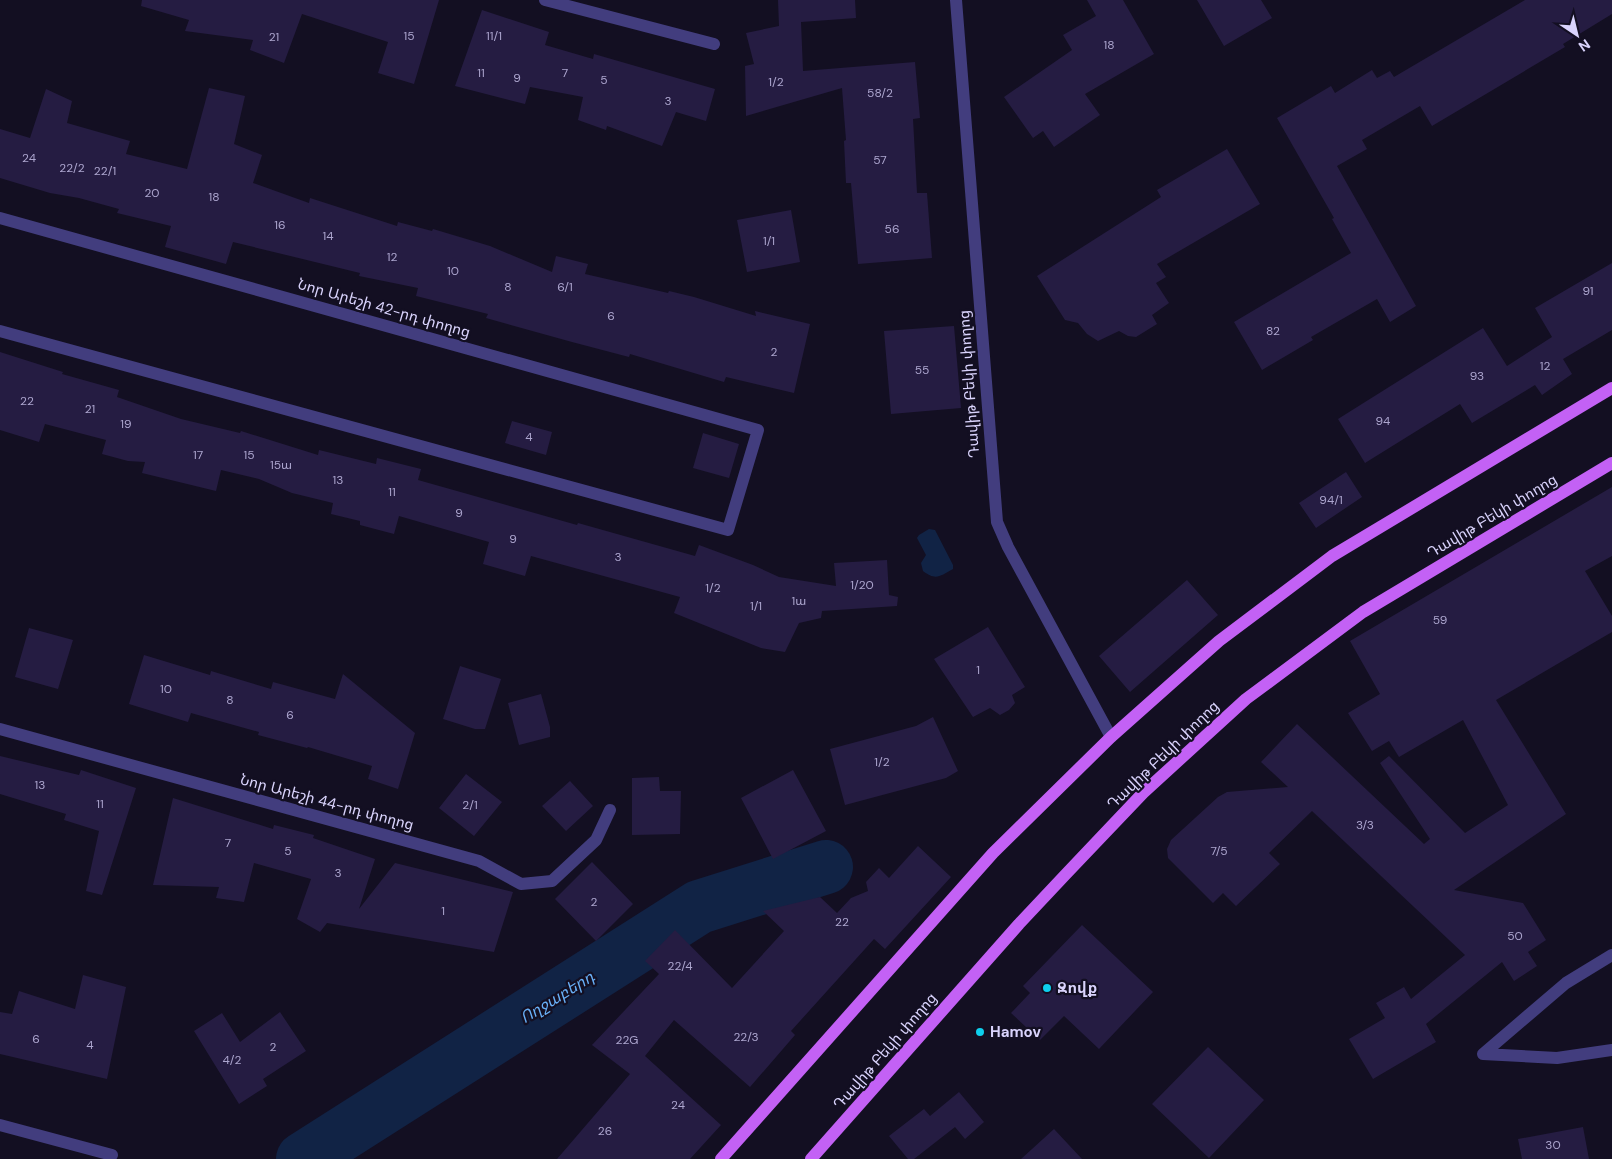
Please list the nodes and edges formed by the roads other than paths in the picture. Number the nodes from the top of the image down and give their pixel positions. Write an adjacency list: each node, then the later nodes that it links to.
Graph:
1 (545, 0): 3 (street)
2 (956, 0): 9 (street, Դավիթ Բեկի փողոց)
3 (714, 44)
4 (0, 218): 5 (street, Նոր Արեշի 42-րդ փողոց)
5 (0, 331)
6 (1612, 388): 9 (main road)
7 (1612, 464): 16 (main road, Դավիթ Բեկի փողոց)
8 (0, 729): 10 (street, Նոր Արեշի 44-րդ փողոց)
9 (1111, 737): 15 (main road)
10 (610, 810)
11 (1612, 955): 12 (street)
12 (1612, 1050)
13 (0, 1125): 14 (street)
14 (112, 1155)
15 (721, 1159)
16 (811, 1159)

